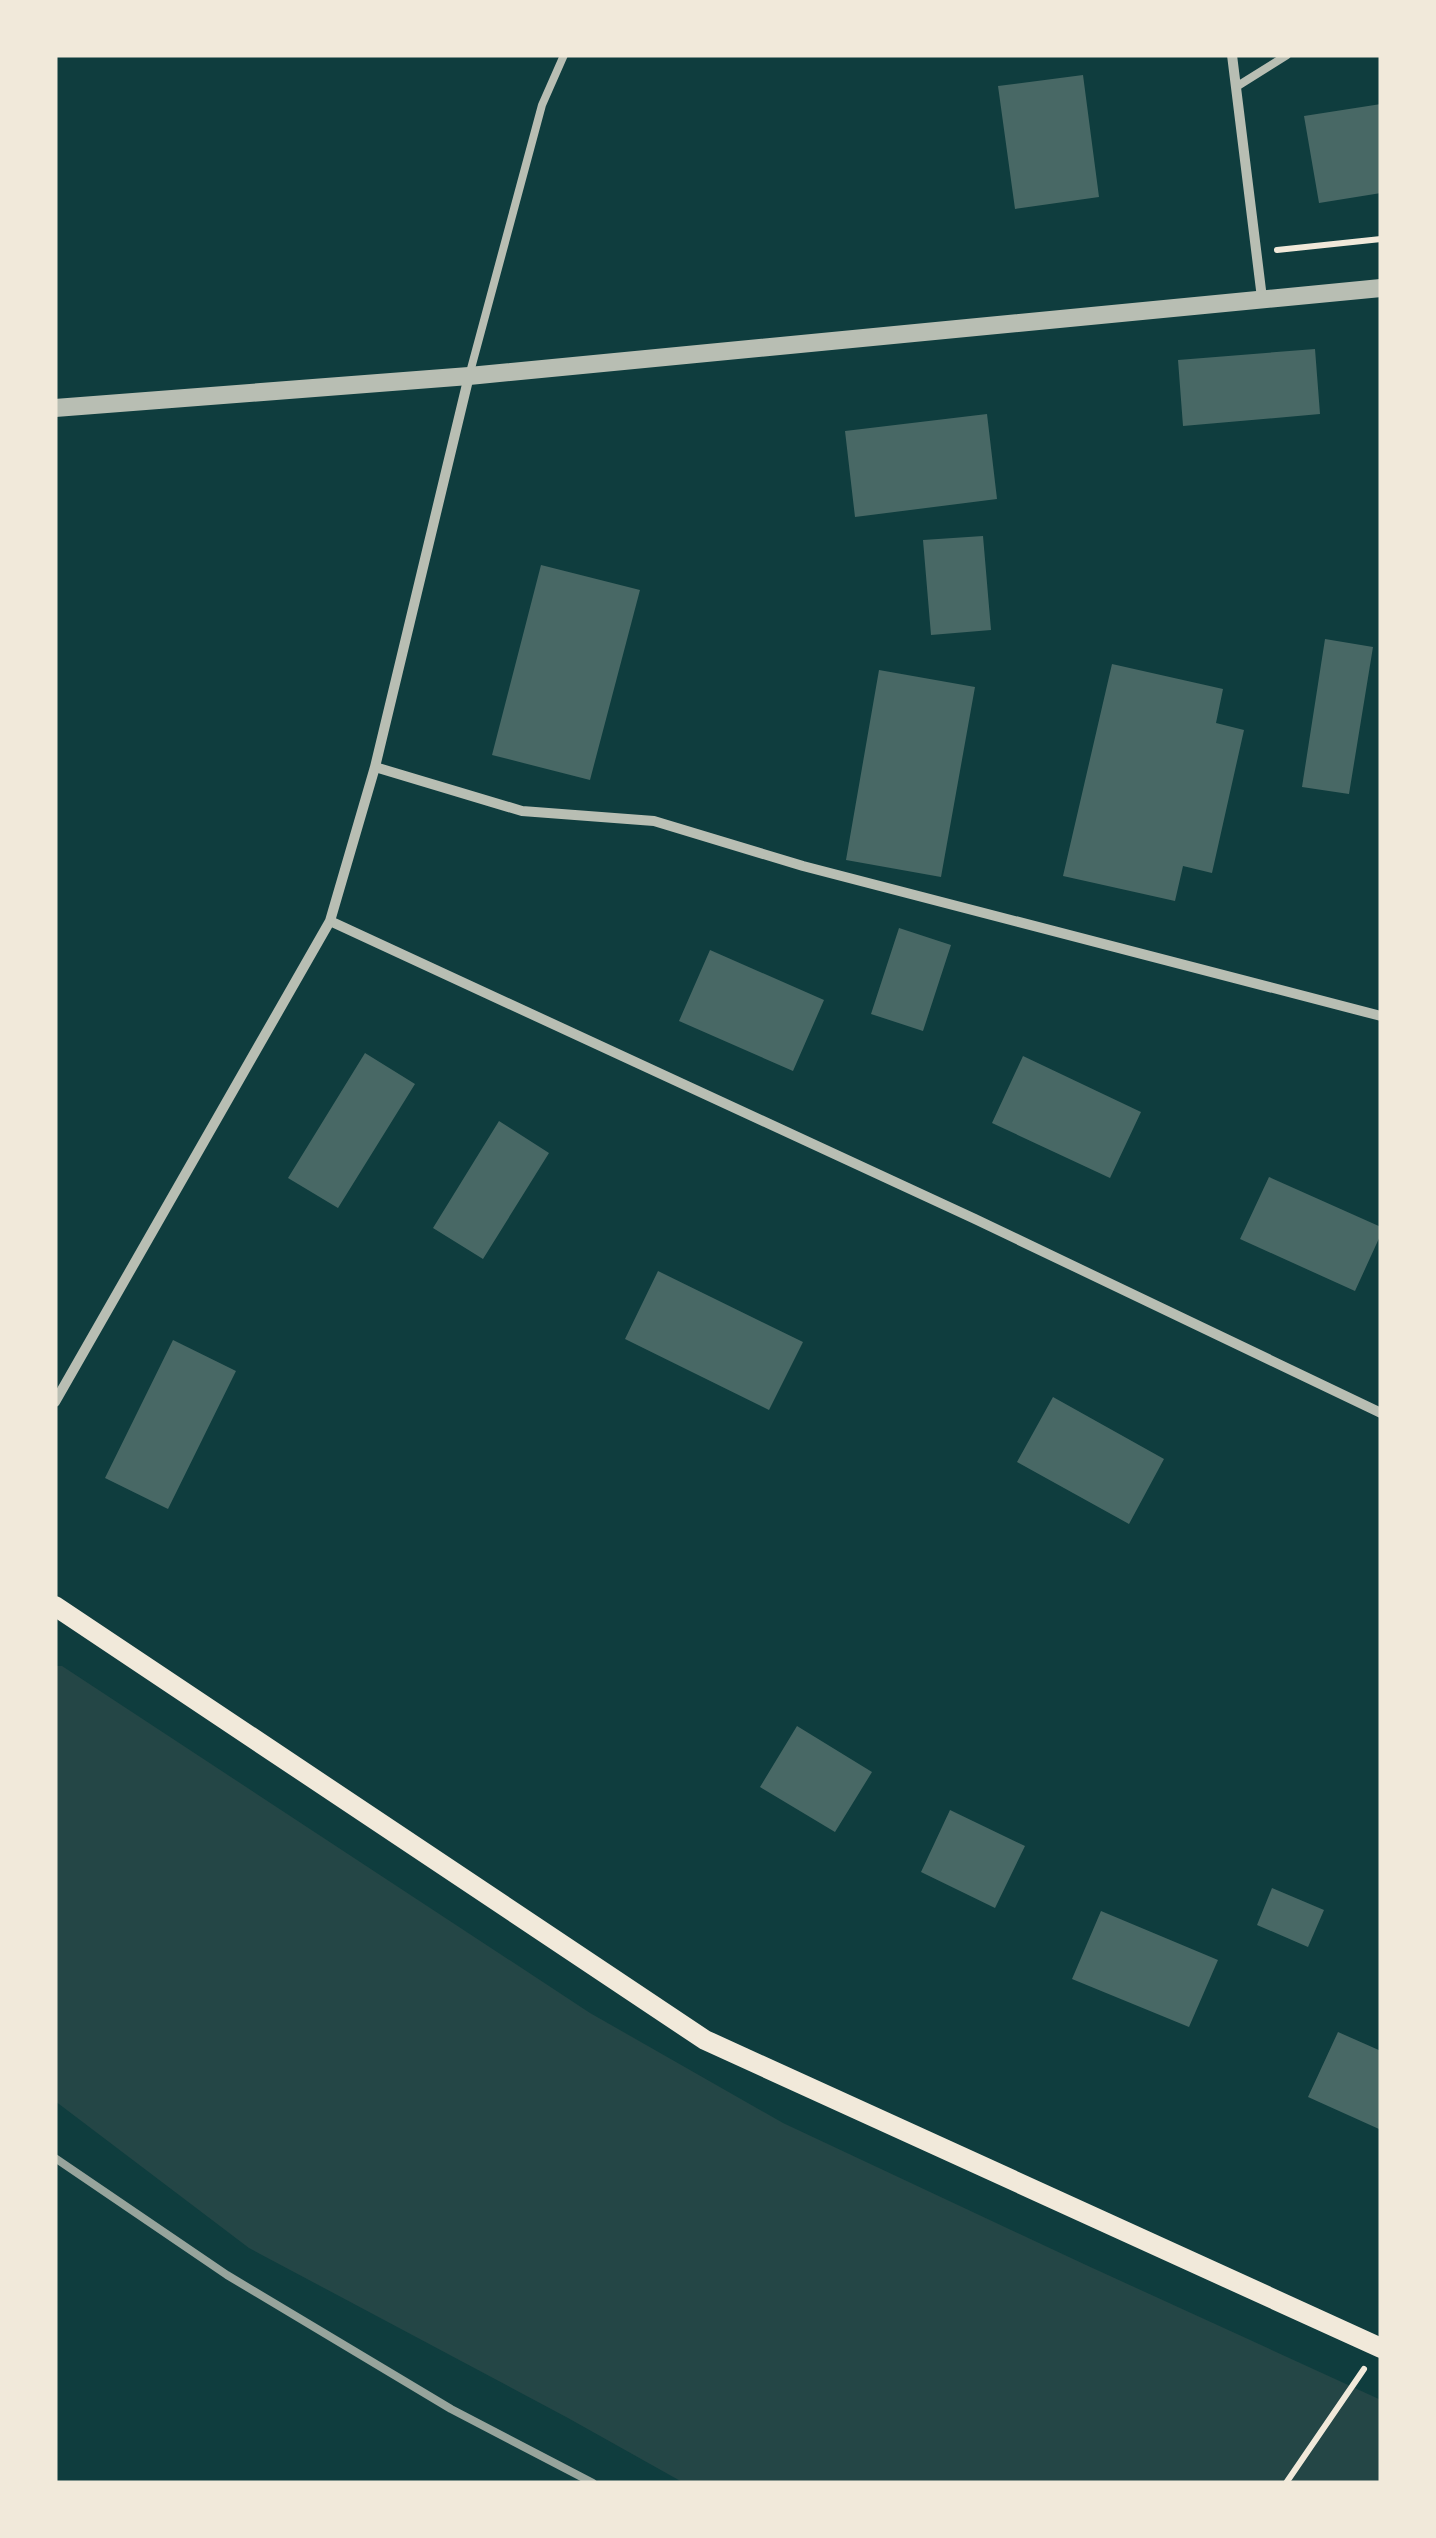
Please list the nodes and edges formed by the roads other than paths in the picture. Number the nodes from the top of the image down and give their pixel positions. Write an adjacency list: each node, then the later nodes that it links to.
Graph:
1 (564, 55): 7 (lane)
2 (1232, 55): 4 (street)
3 (1287, 55): 4 (lane)
4 (1236, 87): 6 (street)
5 (1381, 288): 6 (street)
6 (1262, 298): 7 (street)
7 (469, 376): 8 (street); 9 (street)
8 (55, 408)
9 (375, 767): 10 (street); 11 (street)
10 (330, 921): 12 (street); 13 (street)
11 (1381, 1016)
12 (55, 1402)
13 (1381, 1413)
14 (55, 1606): 15 (main road)
15 (1380, 2346)

